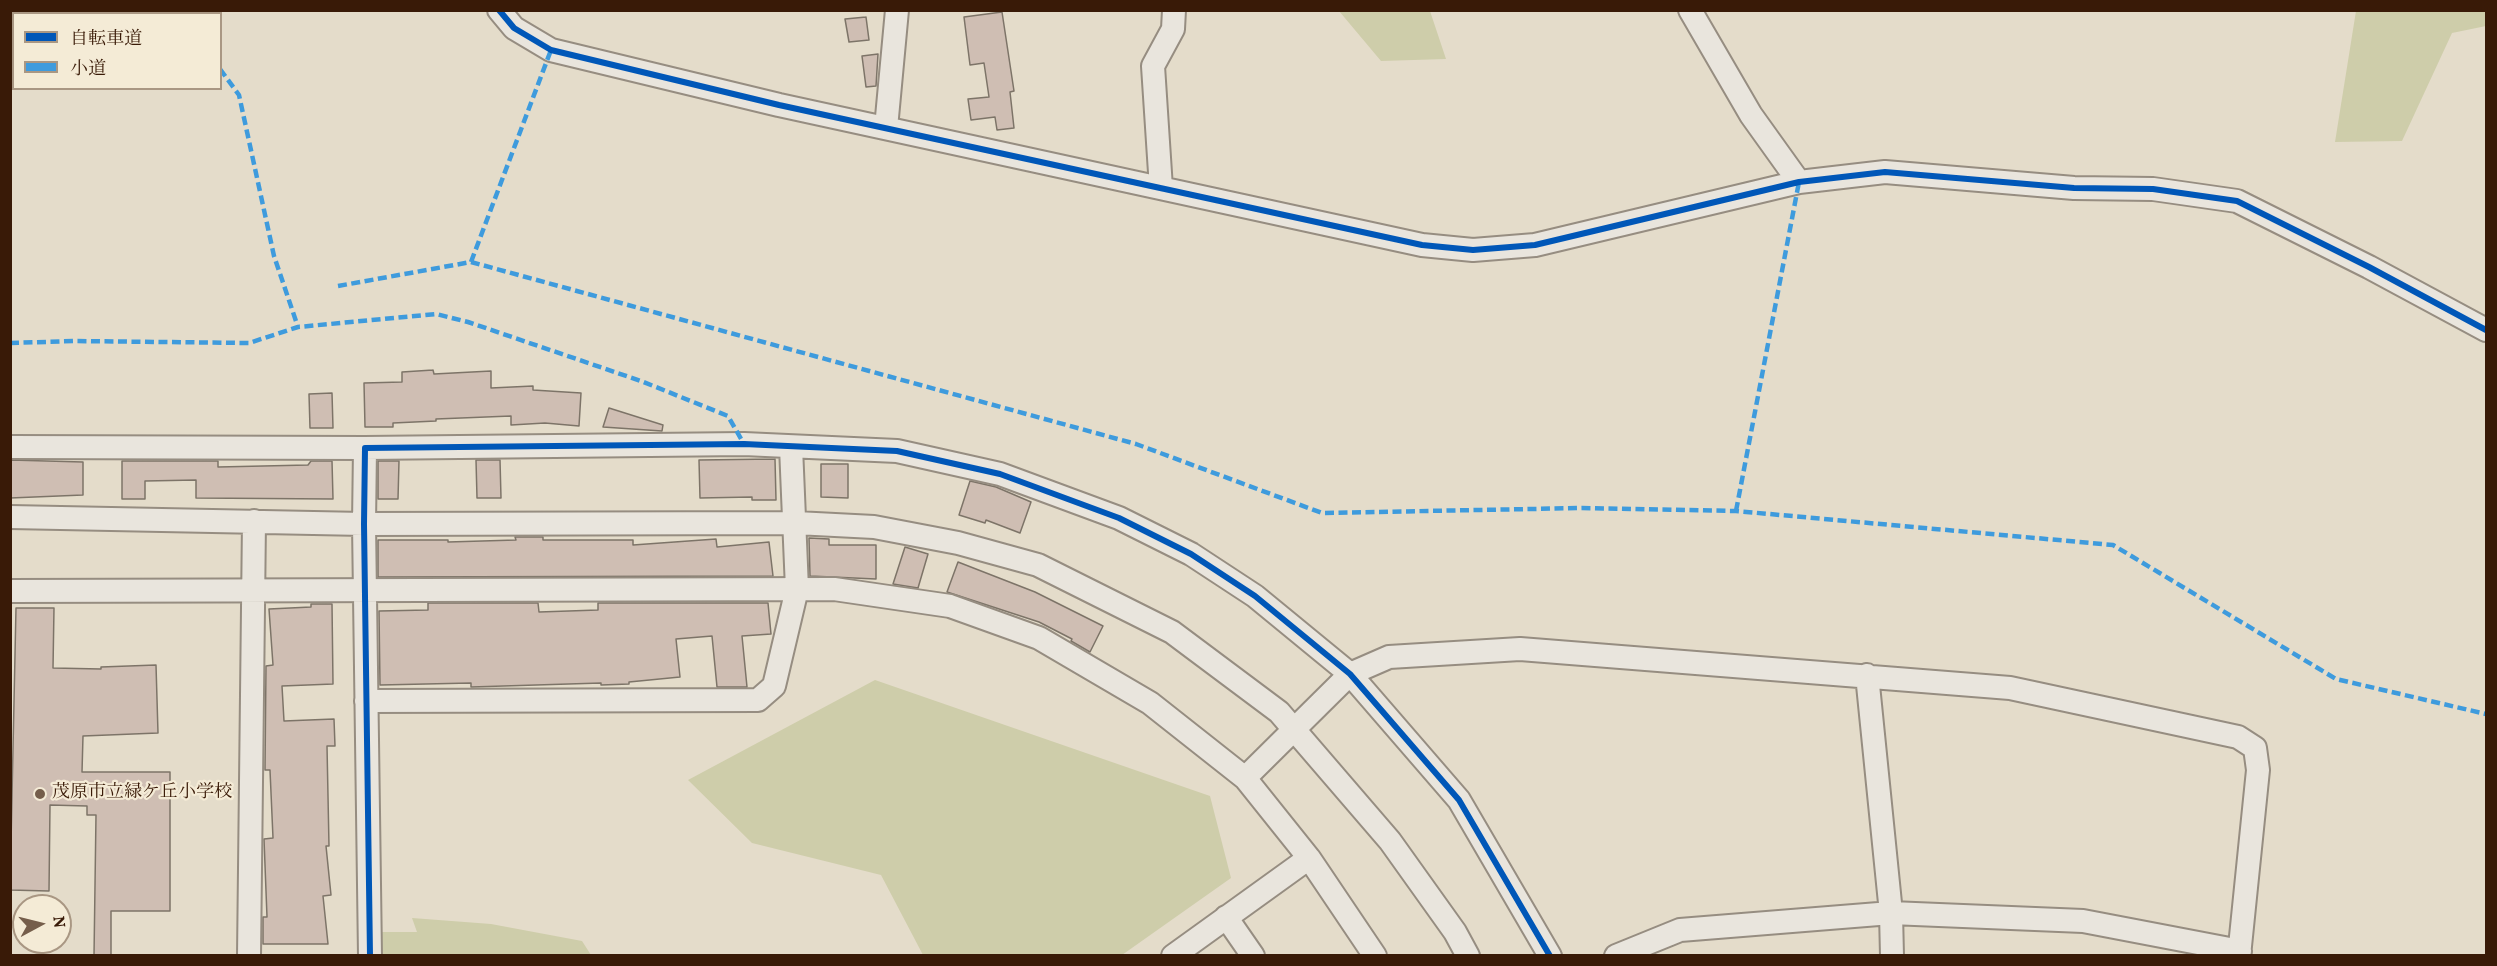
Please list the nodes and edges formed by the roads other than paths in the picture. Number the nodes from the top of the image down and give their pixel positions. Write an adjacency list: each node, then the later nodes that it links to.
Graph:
1 (499, 10): 5 (street)
2 (897, 10): 5 (street)
3 (1174, 10): 7 (street)
4 (1690, 10): 6 (street)
5 (886, 128): 7 (street)
6 (1799, 182): 7 (street); 8 (street)
7 (1161, 188)
8 (2487, 330)
9 (10, 447): 11 (street)
10 (792, 447): 11 (street); 14 (street); 20 (street)
11 (365, 448): 15 (street)
12 (10, 517): 13 (street)
13 (254, 521): 15 (street); 17 (street)
14 (796, 523): 15 (street); 16 (street); 23 (street)
15 (364, 524): 18 (street)
16 (797, 589): 18 (street); 22 (street); 24 (street)
17 (253, 590): 18 (street); 19 (street); 29 (street)
18 (364, 590): 22 (street)
19 (10, 591)
20 (1350, 674): 21 (street); 23 (street); 35 (street)
21 (1867, 675): 26 (street); 28 (street)
22 (366, 701): 30 (street)
23 (1294, 730): 24 (street); 34 (street)
24 (1245, 778): 25 (street)
25 (1309, 858): 27 (street); 33 (street)
26 (1891, 914): 28 (street); 36 (street); 37 (street)
27 (1226, 917): 31 (street); 32 (street)
28 (2239, 953)
29 (249, 956)
30 (370, 956)
31 (1173, 956)
32 (1252, 956)
33 (1375, 956)
34 (1468, 956)
35 (1550, 956)
36 (1616, 956)
37 (1892, 956)

